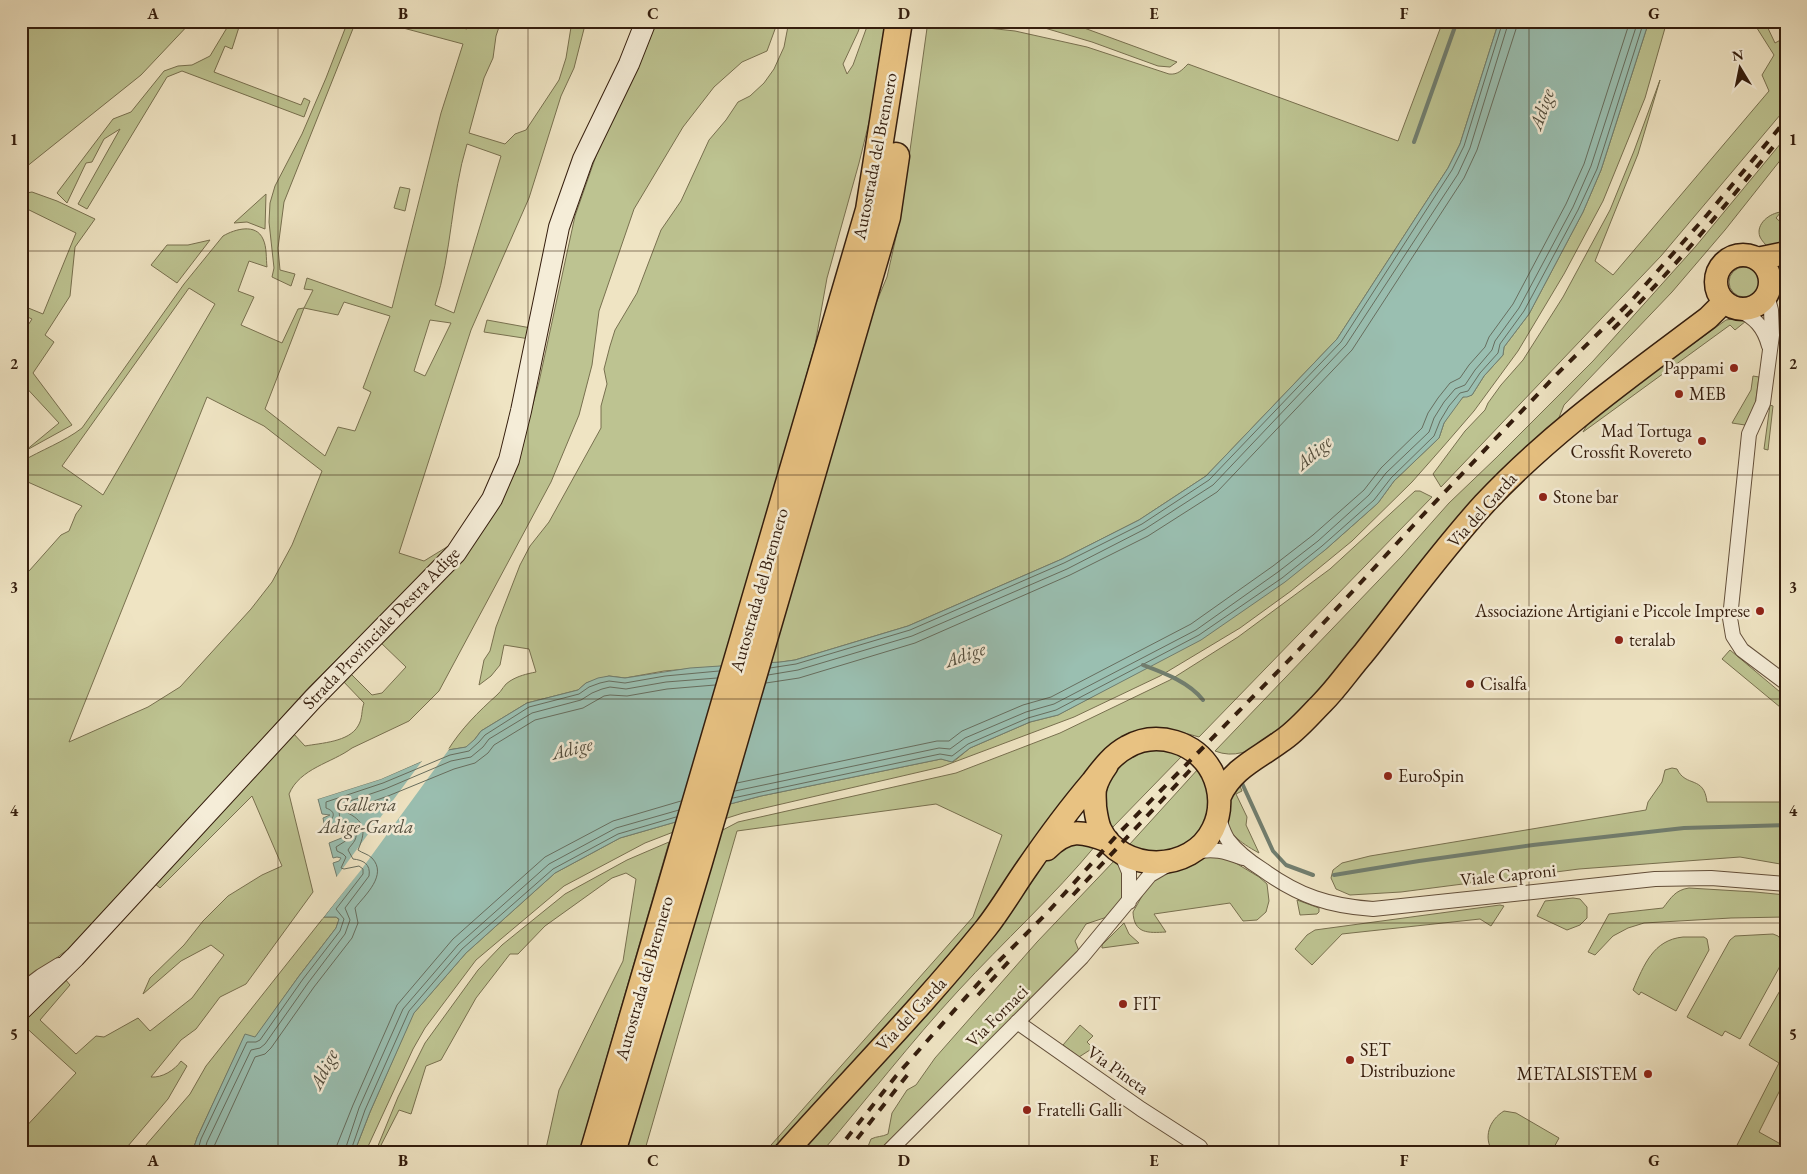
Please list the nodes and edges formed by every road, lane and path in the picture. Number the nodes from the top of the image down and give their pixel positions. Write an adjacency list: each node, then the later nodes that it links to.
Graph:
1 (646, 21): 23 (main road, Strada Provinciale Destra Adige)
2 (899, 21): 10 (highway, Autostrada del Brennero)
3 (915, 21): 10 (highway, Autostrada del Brennero)
4 (1786, 253): 5 (main road)
5 (1757, 259): 7 (main road); 8 (main road)
6 (1786, 270): 7 (main road, Via del Garda)
7 (1768, 291): 8 (main road, Via del Garda); 9 (street)
8 (1731, 306): 9 (street); 12 (main road, Via del Garda)
9 (1770, 349): 11 (street)
10 (760, 621): 19 (highway, Autostrada del Brennero)
11 (1786, 683)
12 (1271, 748): 13 (main road, Via del Garda); 15 (main road, Via del Garda)
13 (1202, 758): 14 (main road, Via del Garda); 15 (main road, Via del Garda)
14 (1106, 764): 16 (main road, Via del Garda); 20 (main road, Via del Garda)
15 (1219, 806): 17 (main road, Via del Garda); 18 (street, Viale Caproni)
16 (1114, 847): 17 (main road, Via del Garda); 20 (main road, Via del Garda); 22 (street)
17 (1186, 856): 18 (street, Viale Caproni); 22 (street, Via Fornaci)
18 (1246, 859): 21 (street, Viale Caproni)
19 (687, 865): 28 (highway, Autostrada del Brennero); 29 (highway, Autostrada del Brennero)
20 (1028, 867): 30 (main road, Via del Garda)
21 (1786, 884)
22 (1129, 902): 26 (street, Via Fornaci)
23 (75, 957): 24 (street); 25 (main road, Strada Provinciale Destra Adige)
24 (21, 991)
25 (21, 1010)
26 (1017, 1022): 27 (street, Via Pineta); 31 (street, Via Fornaci)
27 (1205, 1151)
28 (593, 1153)
29 (612, 1153)
30 (785, 1153)
31 (888, 1153)

